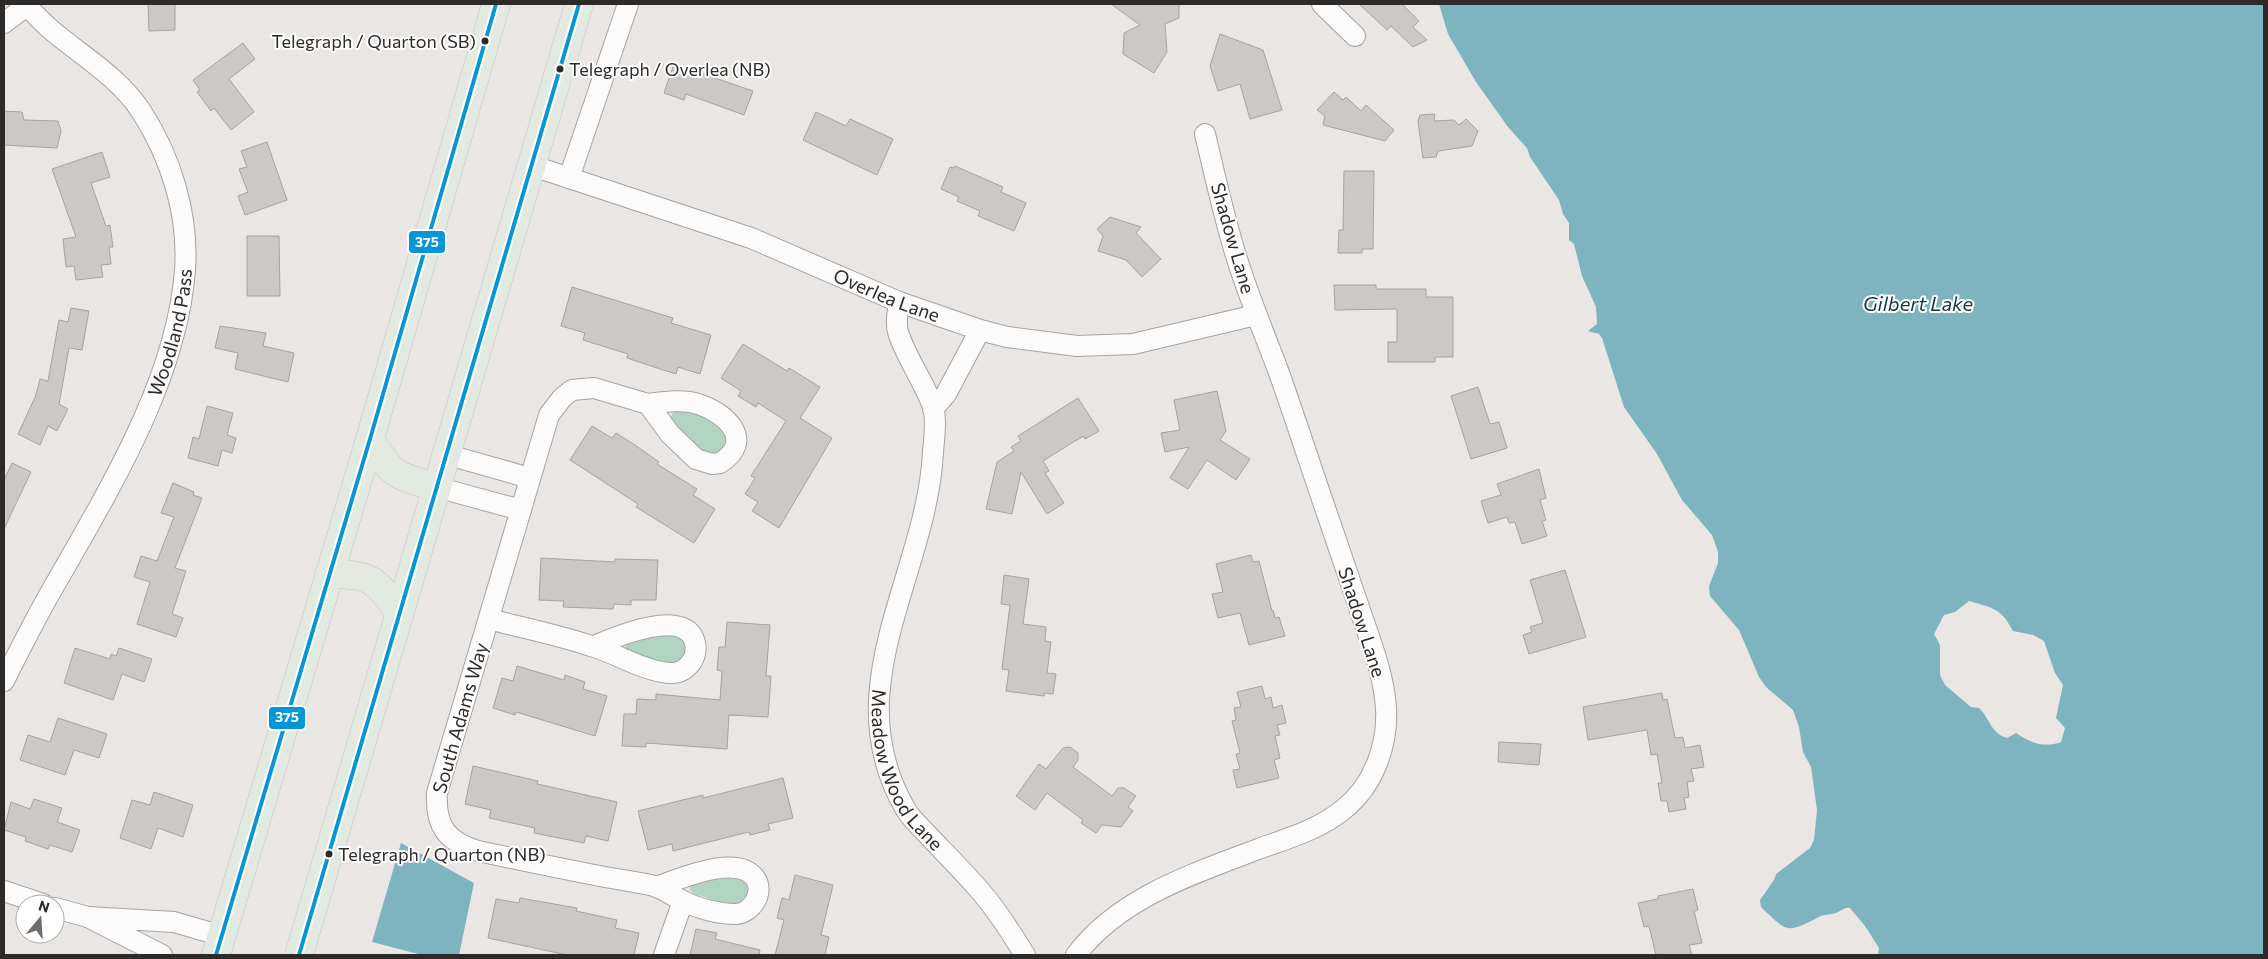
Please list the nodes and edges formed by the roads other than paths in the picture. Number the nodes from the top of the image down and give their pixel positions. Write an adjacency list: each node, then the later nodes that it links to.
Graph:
1 (496, 4): 16 (highway)
2 (579, 4): 9 (highway)
3 (628, 4): 10 (street)
4 (1322, 4): 7 (street)
5 (28, 5): 6 (street); 25 (street, Woodland Pass)
6 (4, 23)
7 (1355, 36)
8 (1205, 134): 12 (street, Shadow Lane)
9 (530, 165): 10 (street, Overlea Lane); 17 (highway)
10 (569, 178): 11 (street, Overlea Lane)
11 (899, 302): 13 (street, Overlea Lane); 15 (street, Meadow Wood Lane)
12 (1256, 315): 13 (street, Overlea Lane); 35 (street, Shadow Lane)
13 (980, 330): 15 (street)
14 (648, 404): 18 (street, South Adams Way)
15 (934, 409): 34 (street, Meadow Wood Lane)
16 (370, 439): 19 (highway); 21 (highway)
17 (446, 454): 18 (street); 19 (highway)
18 (530, 478): 20 (street, South Adams Way)
19 (436, 487): 20 (street); 22 (highway)
20 (521, 510): 23 (street, South Adams Way)
21 (329, 574): 22 (highway); 30 (highway)
22 (399, 612): 32 (highway)
23 (488, 619): 24 (street); 26 (street, South Adams Way)
24 (594, 646)
25 (4, 680)
26 (656, 887): 27 (street, South Adams Way); 27 (street, South Adams Way)
27 (683, 901): 33 (street)
28 (65, 911): 29 (street)
29 (88, 917): 30 (street); 31 (street)
30 (222, 949)
31 (162, 955)
32 (299, 955)
33 (664, 955)
34 (1026, 955)
35 (1076, 955)

